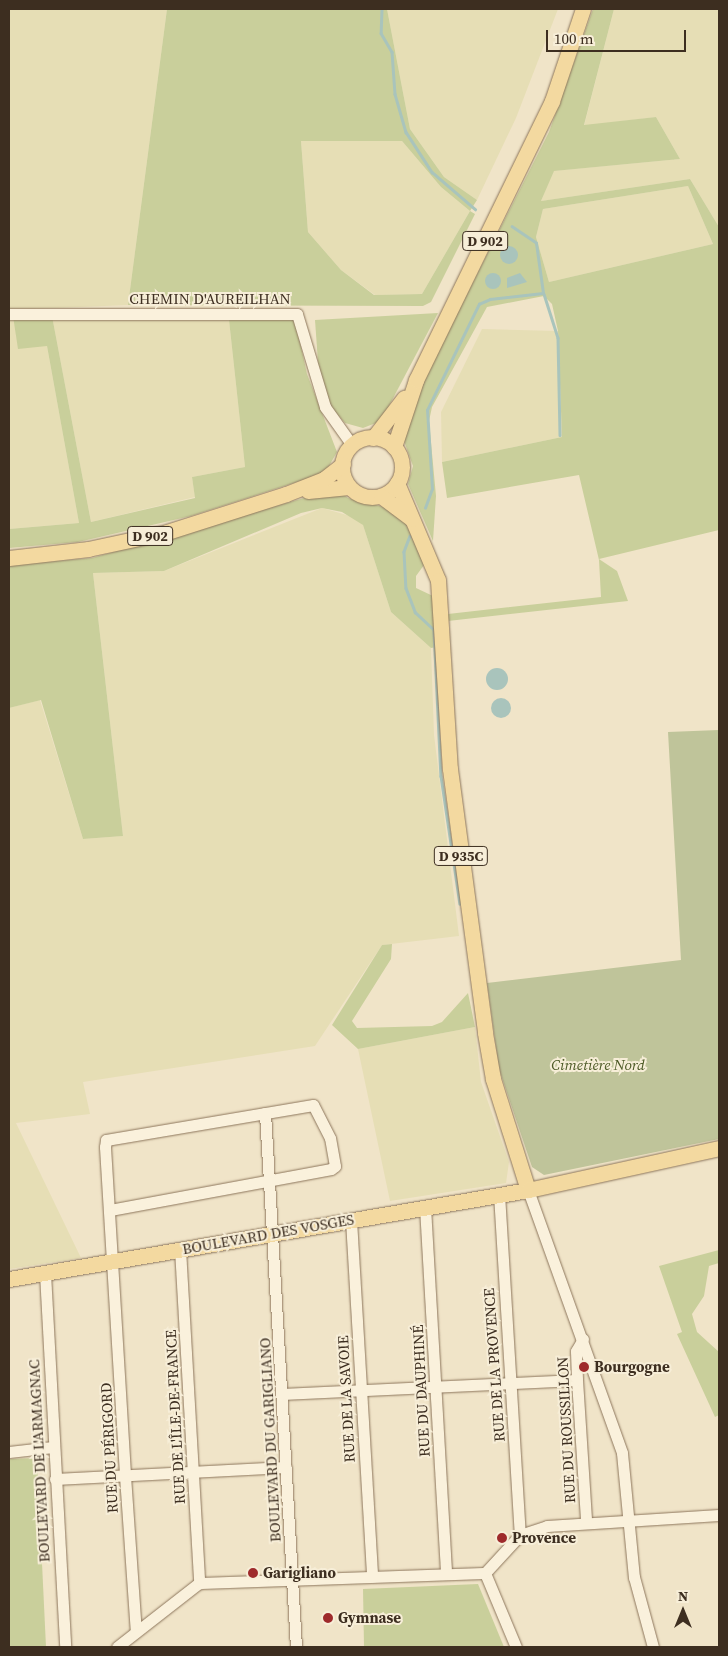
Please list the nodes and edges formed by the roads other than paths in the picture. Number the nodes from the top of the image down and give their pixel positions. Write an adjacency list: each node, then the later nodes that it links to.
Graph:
1 (583, 9): 3 (main road, D 902)
2 (9, 314): 5 (street, CHEMIN D'AUREILHAN)
3 (416, 380): 4 (main road, D 902); 6 (main road, D 902)
4 (373, 438): 5 (main road); 6 (main road)
5 (352, 445): 7 (main road)
6 (394, 447): 8 (main road)
7 (343, 464): 9 (main road); 10 (main road, D 902)
8 (397, 483): 11 (main road); 12 (main road, D 935C)
9 (349, 487): 10 (main road, D 902); 11 (main road)
10 (286, 494): 13 (main road, D 902)
11 (381, 496): 12 (main road)
12 (413, 520): 17 (main road, D 935C)
13 (9, 558)
14 (265, 1113): 16 (street, BOULEVARD DU GARIGLIANO); 16 (street); 20 (street, RUE DU PÉRIGORD)
15 (719, 1148): 17 (main road, BOULEVARD DES VOSGES)
16 (270, 1180): 20 (street); 22 (street, BOULEVARD DU GARIGLIANO)
17 (528, 1190): 18 (main road, BOULEVARD DES VOSGES); 27 (street)
18 (499, 1194): 19 (main road, BOULEVARD DES VOSGES); 29 (street, RUE DE LA PROVENCE)
19 (425, 1208): 21 (main road, BOULEVARD DES VOSGES); 30 (street, RUE DU DAUPHINÉ)
20 (110, 1210): 24 (street, RUE DU PÉRIGORD)
21 (351, 1220): 22 (main road, BOULEVARD DES VOSGES); 31 (street, RUE DE LA SAVOIE)
22 (273, 1232): 23 (main road, BOULEVARD DES VOSGES); 32 (street, BOULEVARD DU GARIGLIANO)
23 (180, 1249): 24 (main road, BOULEVARD DES VOSGES); 36 (street, RUE DE L'ÎLE-DE-FRANCE)
24 (114, 1262): 25 (main road, BOULEVARD DES VOSGES); 37 (street, RUE DU PÉRIGORD)
25 (45, 1273): 26 (main road, BOULEVARD DES VOSGES); 33 (street, BOULEVARD DE L'ARMAGNAC)
26 (9, 1279)
27 (583, 1339): 28 (street, RUE DU ROUSSILLON); 40 (street)
28 (577, 1380): 29 (street); 41 (street, RUE DU ROUSSILLON)
29 (510, 1383): 30 (street); 42 (street, RUE DE LA PROVENCE)
30 (437, 1387): 31 (street); 44 (street, RUE DU DAUPHINÉ)
31 (361, 1391): 32 (street); 45 (street, RUE DE LA SAVOIE)
32 (282, 1394): 35 (street, BOULEVARD DU GARIGLIANO)
33 (53, 1447): 34 (street); 38 (street, BOULEVARD DE L'ARMAGNAC)
34 (9, 1452)
35 (286, 1467): 36 (street); 46 (street, BOULEVARD DU GARIGLIANO)
36 (193, 1472): 37 (street); 47 (street, RUE DE L'ÎLE-DE-FRANCE)
37 (125, 1476): 38 (street); 48 (street, RUE DU PÉRIGORD)
38 (55, 1478): 49 (street, BOULEVARD DE L'ARMAGNAC)
39 (719, 1515): 40 (street)
40 (629, 1520): 41 (street); 53 (street)
41 (586, 1521): 42 (street)
42 (520, 1535): 43 (street)
43 (485, 1572): 44 (street); 52 (street)
44 (446, 1573): 45 (street)
45 (372, 1576): 46 (street)
46 (292, 1578): 47 (street); 51 (street, BOULEVARD DU GARIGLIANO)
47 (199, 1583): 48 (street)
48 (136, 1632): 50 (street)
49 (64, 1647)
50 (117, 1647)
51 (296, 1647)
52 (516, 1647)
53 (653, 1647)

